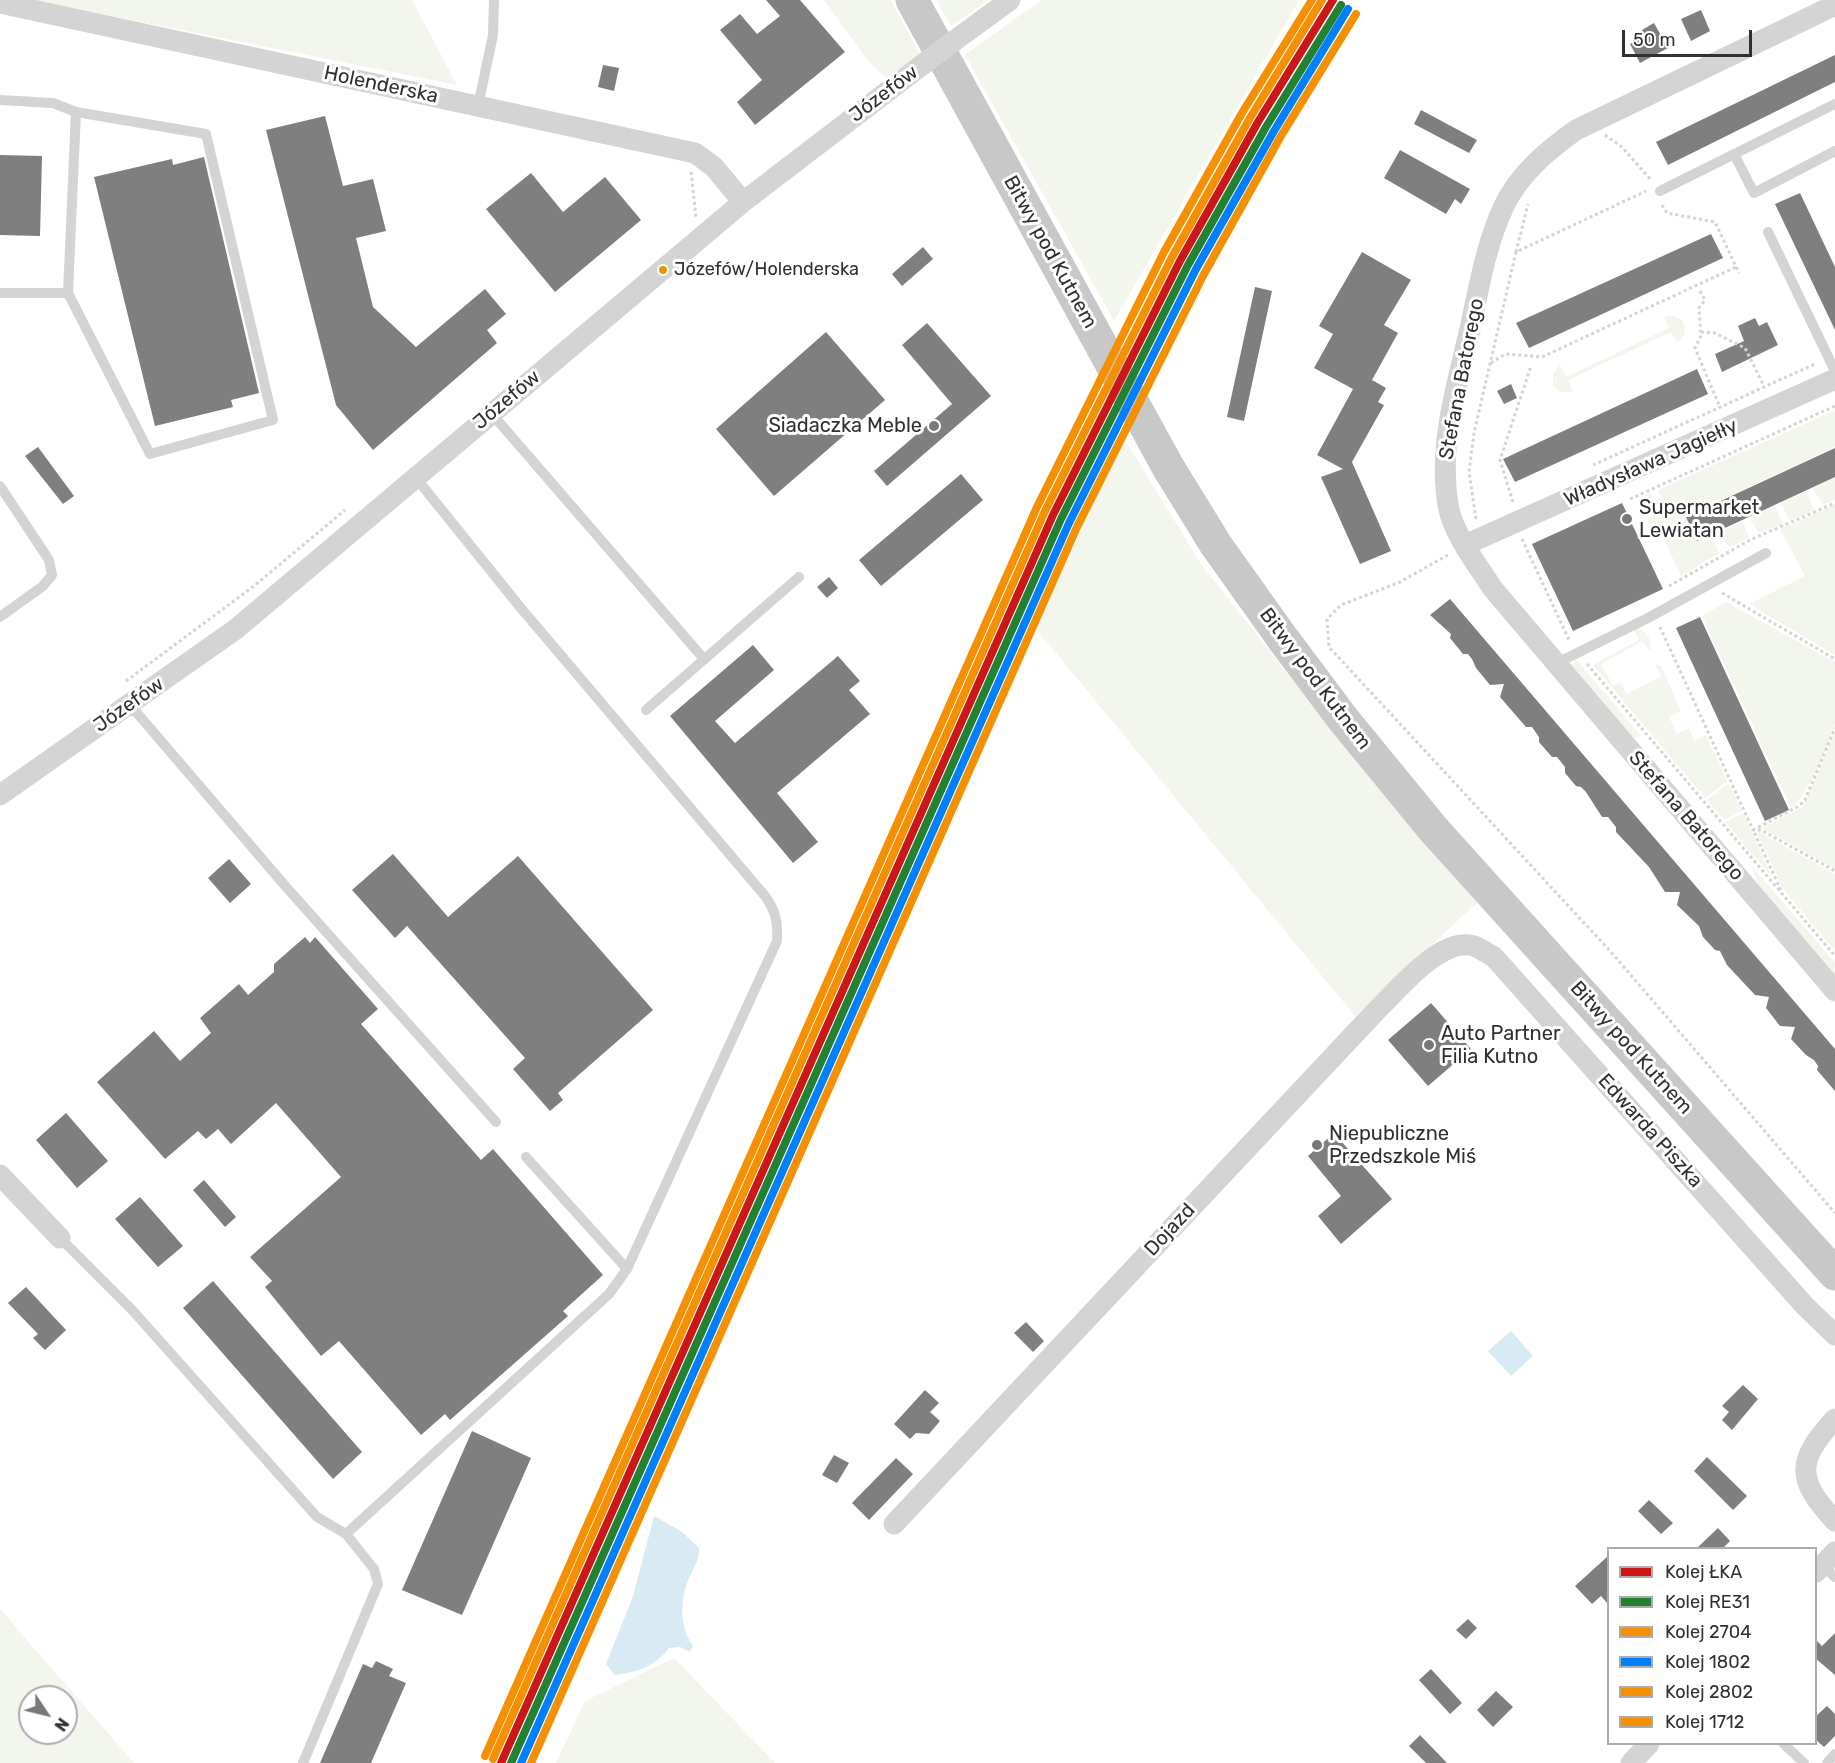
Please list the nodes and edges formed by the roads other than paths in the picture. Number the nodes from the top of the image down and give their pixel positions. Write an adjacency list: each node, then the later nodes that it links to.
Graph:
1 (494, 0): 8 (lane)
2 (912, 0): 38 (main road, Bitwy pod Kutnem)
3 (1010, 0): 13 (street, Józefów, bridge)
4 (0, 3): 8 (street, Holenderska)
5 (1835, 5): 22 (street, Stefana Batorego)
6 (0, 100): 9 (lane)
7 (1835, 104): 11 (lane)
8 (478, 106): 13 (street, Holenderska)
9 (76, 112): 16 (lane); 16 (lane)
10 (1835, 151): 11 (lane)
11 (1734, 154): 12 (lane)
12 (1656, 189)
13 (743, 202): 19 (street, Józefów)
14 (1768, 232): 17 (lane)
15 (0, 293): 16 (lane)
16 (68, 293)
17 (1835, 371)
18 (1835, 379): 22 (street, Władysława Jagiełły)
19 (492, 414): 20 (street, Józefów); 26 (lane)
20 (416, 478): 28 (street, Józefów); 37 (lane)
21 (0, 486): 25 (lane)
22 (1466, 545): 27 (street, Stefana Batorego)
23 (1766, 553): 27 (lane)
24 (799, 577): 26 (lane)
25 (0, 617)
26 (704, 659): 29 (lane)
27 (1555, 664): 32 (street, Stefana Batorego)
28 (128, 707): 30 (street, Józefów); 33 (lane)
29 (646, 710)
30 (0, 795)
31 (1454, 946): 39 (street, Edwarda Piszka); 42 (street, Dojazd)
32 (1835, 991)
33 (496, 1122)
34 (526, 1157): 37 (lane)
35 (0, 1175): 36 (street)
36 (60, 1238): 43 (lane)
37 (627, 1269): 43 (lane)
38 (1835, 1274)
39 (1835, 1335)
40 (1835, 1419): 41 (street)
41 (1835, 1521)
42 (894, 1524)
43 (346, 1534): 47 (lane)
44 (1647, 1745): 48 (street)
45 (1786, 1745): 49 (lane)
46 (1835, 1754): 50 (lane)
47 (303, 1763)
48 (1631, 1763)
49 (1804, 1763)
50 (1827, 1763)

